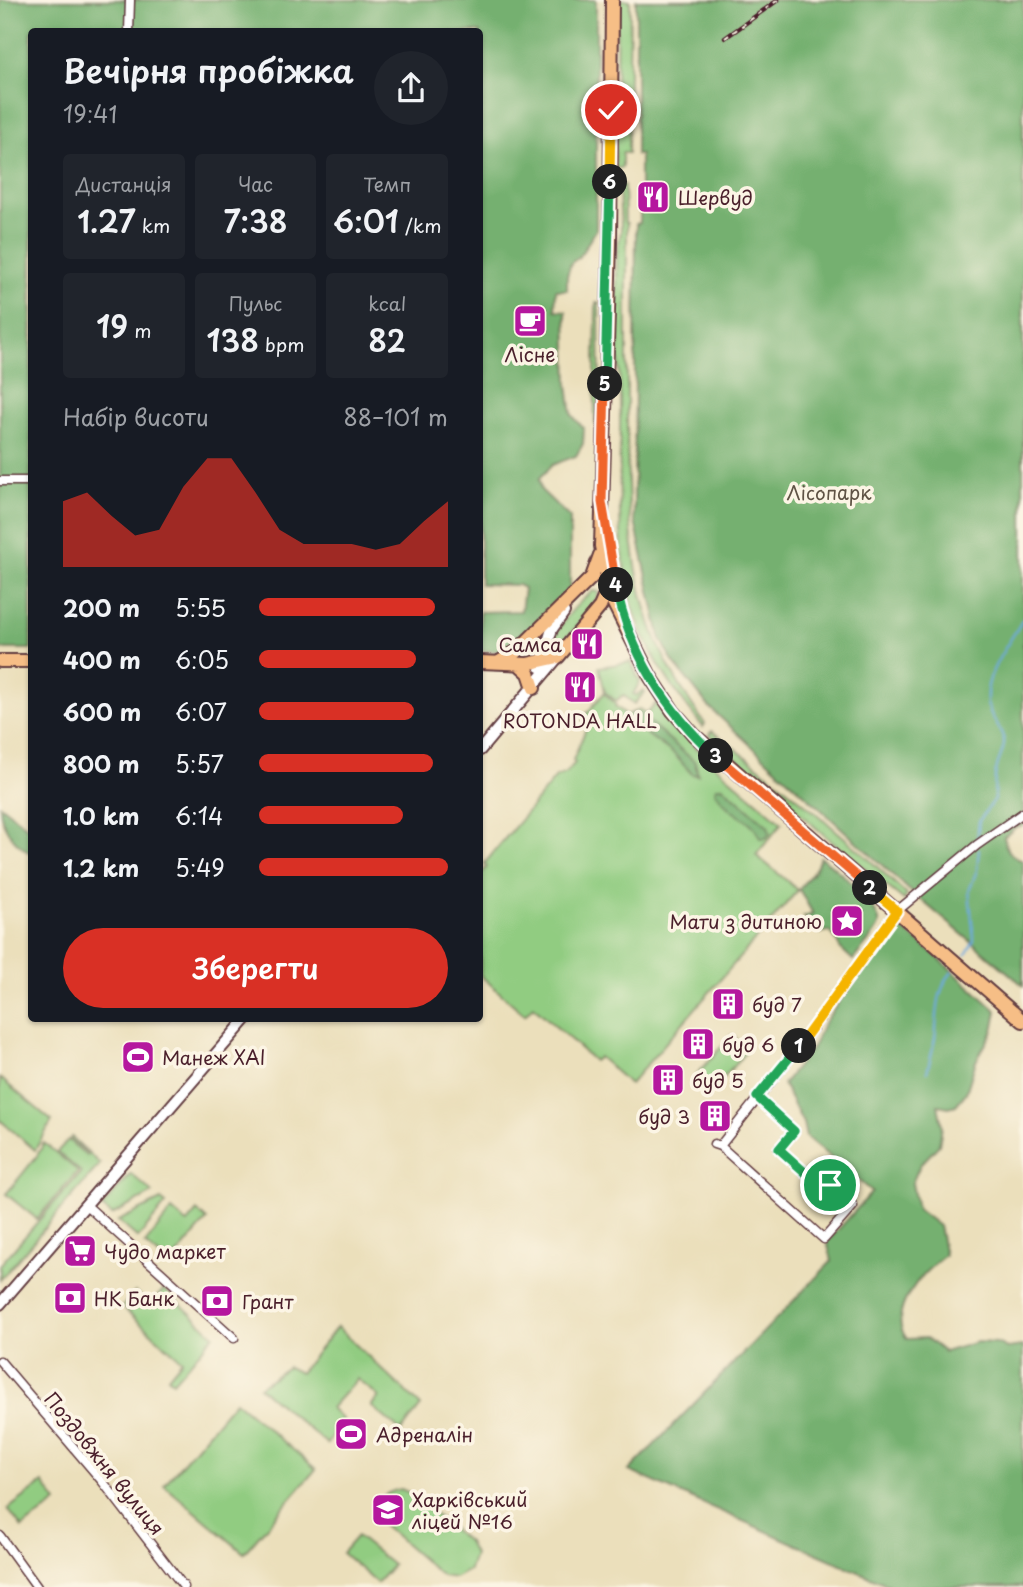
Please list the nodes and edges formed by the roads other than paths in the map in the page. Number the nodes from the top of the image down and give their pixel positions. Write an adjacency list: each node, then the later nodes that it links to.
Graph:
1 (130, 0): 3 (street)
2 (612, 0): 6 (main road)
3 (129, 28)
4 (0, 481): 5 (street)
5 (28, 481)
6 (602, 502): 7 (main road); 8 (main road)
7 (601, 546): 9 (main road); 10 (main road)
8 (611, 565): 10 (main road); 13 (main road)
9 (595, 574): 11 (main road); 20 (main road)
10 (608, 592): 11 (main road); 13 (main road); 14 (main road)
11 (580, 596): 12 (main road)
12 (564, 612): 18 (street); 20 (main road)
13 (622, 614): 14 (main road); 25 (main road)
14 (593, 617): 15 (main road)
15 (558, 657): 18 (main road); 22 (street)
16 (0, 661): 17 (main road)
17 (28, 662)
18 (541, 662): 21 (main road); 22 (street)
19 (483, 663): 20 (main road)
20 (499, 663): 21 (main road)
21 (518, 664): 22 (main road)
22 (534, 688): 23 (street)
23 (483, 747)
24 (1023, 813): 25 (street)
25 (897, 911): 26 (main road); 28 (street)
26 (1023, 1021)
27 (244, 1022): 29 (street)
28 (757, 1097): 28 (street)
29 (86, 1205): 30 (street); 31 (street)
30 (0, 1304)
31 (234, 1338)
32 (0, 1361): 35 (street, Поздовжня вулиця)
33 (0, 1536): 34 (street)
34 (37, 1587)
35 (184, 1587)

